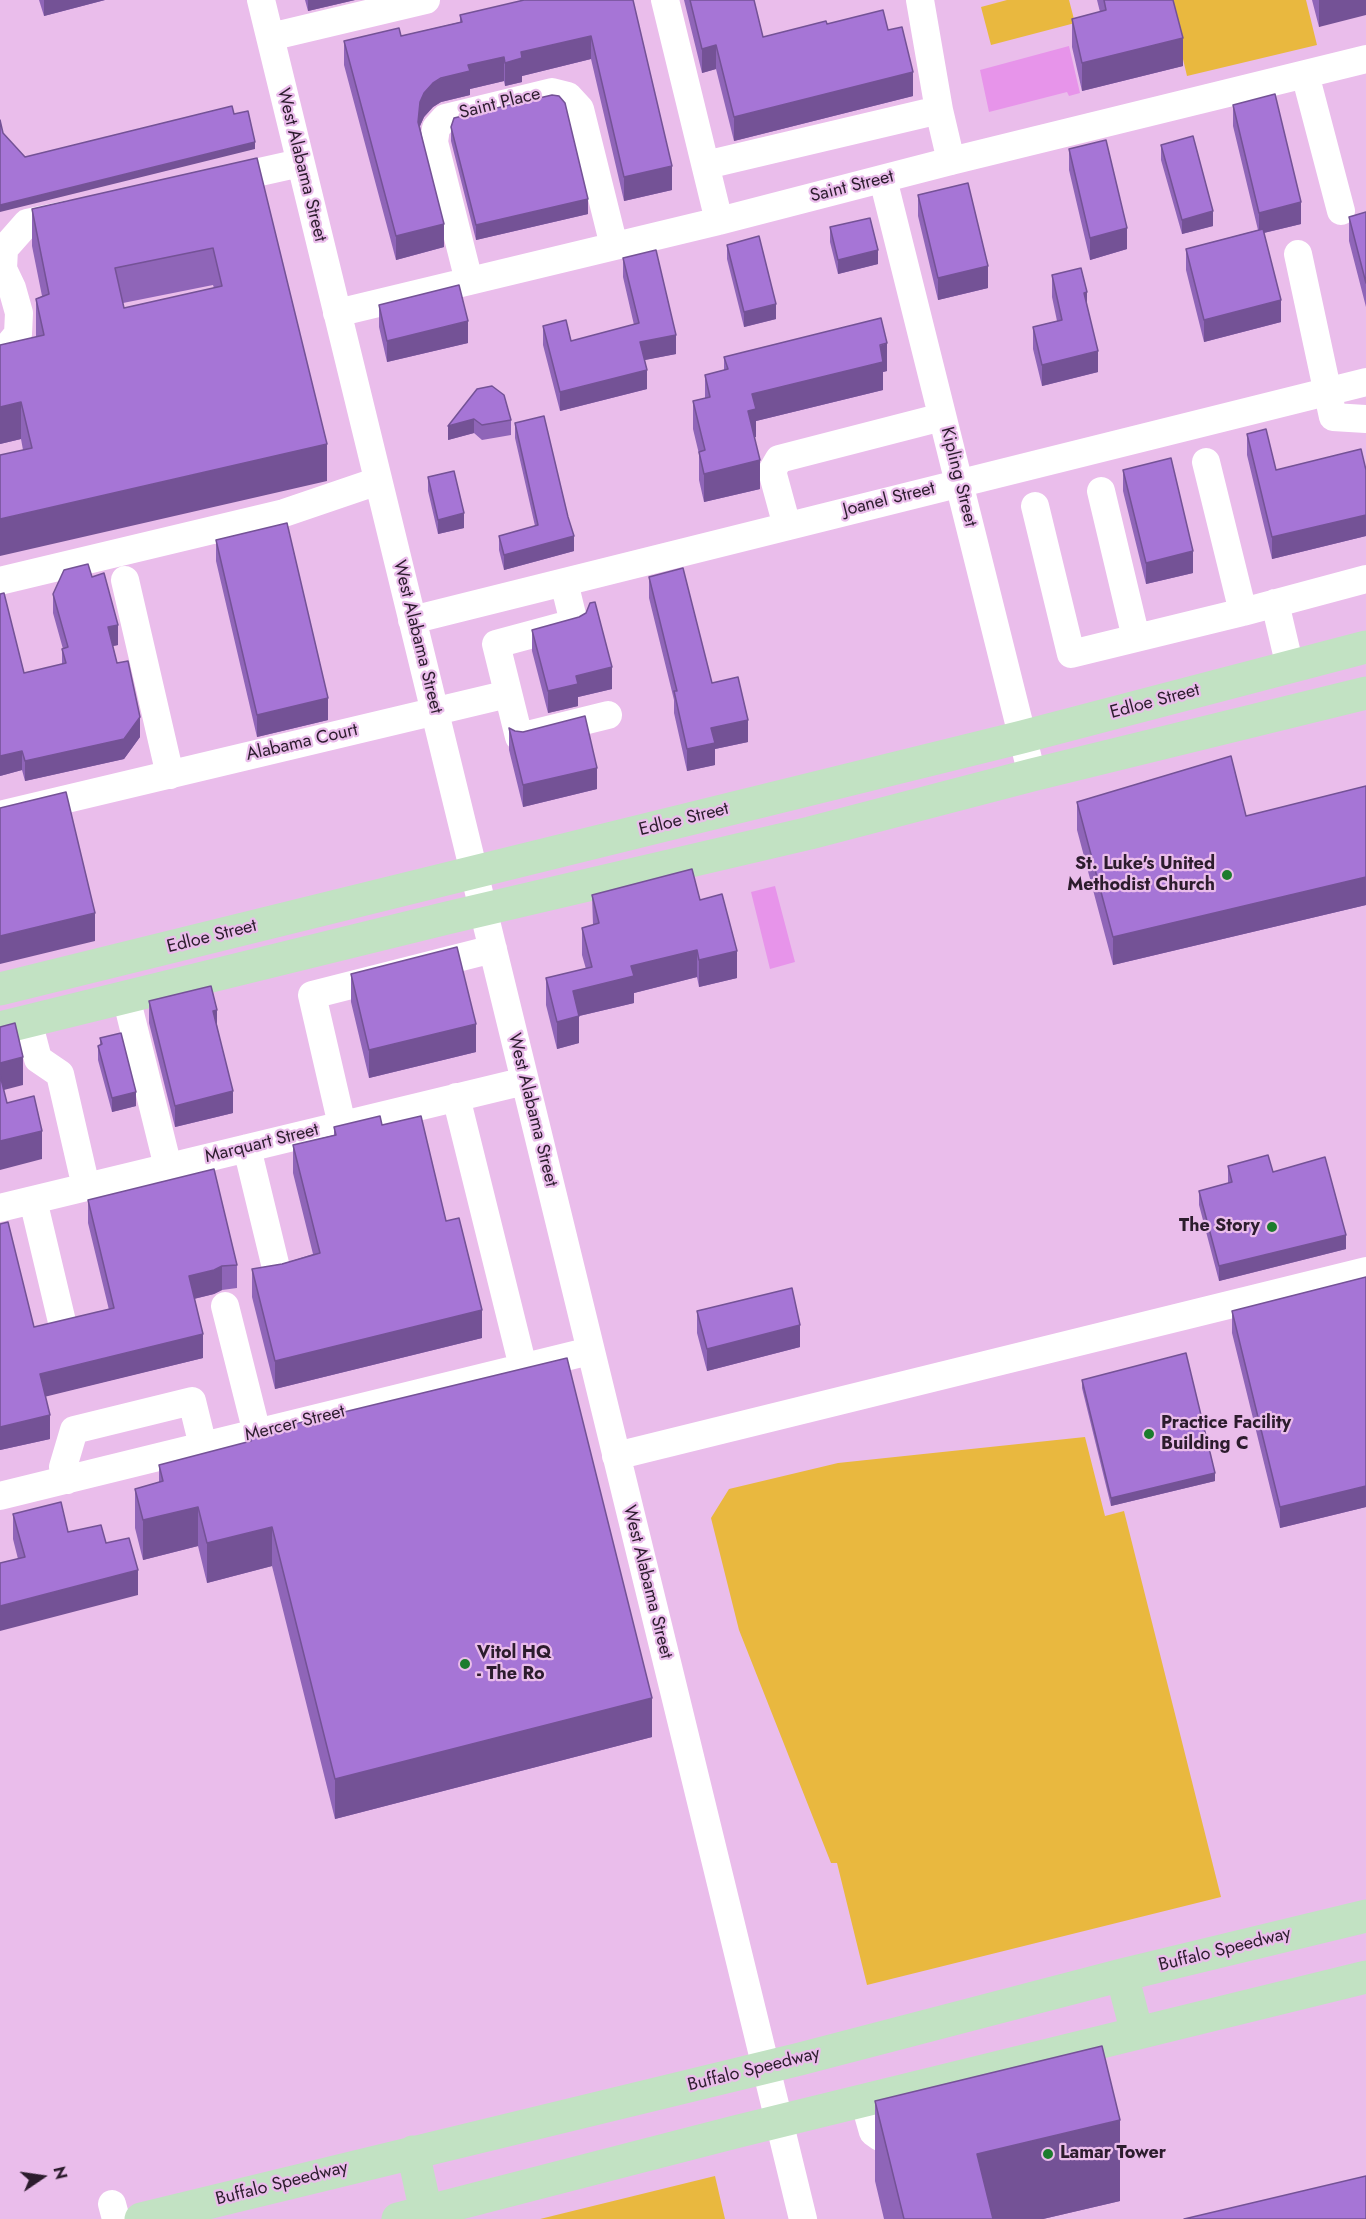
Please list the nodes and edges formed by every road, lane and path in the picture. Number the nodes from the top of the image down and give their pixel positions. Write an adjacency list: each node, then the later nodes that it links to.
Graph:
1 (261, 0): 5 (street, West Alabama Street)
2 (426, 0): 5 (street)
3 (665, 0): 11 (street)
4 (920, 0): 8 (street)
5 (270, 37): 10 (street, West Alabama Street)
6 (1366, 59): 7 (street, Saint Street)
7 (1305, 74): 9 (street, Saint Street); 15 (street)
8 (939, 110): 9 (street); 11 (street)
9 (951, 161): 12 (street, Saint Street)
10 (300, 164): 13 (street); 20 (street, West Alabama Street)
11 (706, 165): 16 (street)
12 (883, 180): 16 (street, Saint Street); 24 (street, Kipling Street)
13 (195, 187)
14 (94, 209): 21 (street)
15 (1341, 211)
16 (720, 221): 17 (street, Saint Street)
17 (614, 246): 19 (street, Saint Street); 19 (street, Saint Place)
18 (1298, 254): 23 (street)
19 (469, 281): 20 (street, Saint Street)
20 (337, 313): 27 (street, West Alabama Street)
21 (0, 352)
22 (1366, 382): 23 (street, Joanel Street)
23 (1328, 392): 25 (street); 28 (street, Joanel Street)
24 (942, 417): 28 (street, Kipling Street); 31 (street)
25 (1366, 419)
26 (1206, 462): 37 (street)
27 (378, 481): 34 (street); 38 (street, West Alabama Street)
28 (959, 483): 31 (street, Joanel Street); 47 (street, Kipling Street)
29 (1101, 491): 39 (street)
30 (1035, 506): 39 (street)
31 (787, 526): 35 (street, Joanel Street)
32 (1366, 579): 36 (street)
33 (125, 580): 48 (street)
34 (0, 581)
35 (564, 582): 38 (street, Joanel Street); 42 (street)
36 (1275, 603): 37 (street); 41 (street)
37 (1243, 612): 39 (street)
38 (412, 620): 45 (street, West Alabama Street)
39 (1136, 638)
40 (1366, 647): 41 (main road, Edloe Street)
41 (1290, 667): 44 (main road); 47 (main road, Edloe Street)
42 (508, 693): 45 (street, Alabama Court); 46 (street)
43 (1366, 693): 44 (main road, Edloe Street)
44 (1300, 710): 49 (main road, Edloe Street)
45 (435, 712): 48 (street, Alabama Court); 53 (street, West Alabama Street)
46 (608, 715)
47 (1022, 737): 49 (street, Kipling Street); 50 (main road, Edloe Street)
48 (170, 774): 51 (street, Alabama Court)
49 (1032, 775): 52 (main road, Edloe Street)
50 (799, 792): 52 (main road); 53 (main road, Edloe Street)
51 (0, 814)
52 (810, 833): 54 (main road, Edloe Street)
53 (474, 872): 54 (street, West Alabama Street); 56 (main road, Edloe Street)
54 (483, 910): 55 (street, West Alabama Street); 58 (main road, Edloe Street)
55 (493, 949): 60 (street, West Alabama Street); 62 (street)
56 (117, 960): 57 (main road, Edloe Street); 58 (main road)
57 (0, 989)
58 (126, 997): 59 (main road, Edloe Street); 64 (street)
59 (14, 1025): 65 (street)
60 (525, 1081): 61 (street, Marquart Street); 72 (street, West Alabama Street)
61 (456, 1097): 62 (street, Marquart Street); 73 (street)
62 (342, 1125): 63 (street, Marquart Street)
63 (247, 1148): 64 (street, Marquart Street); 69 (street)
64 (168, 1167): 65 (street, Marquart Street)
65 (86, 1187): 66 (street, Marquart Street)
66 (33, 1200): 67 (street, Marquart Street); 71 (street)
67 (0, 1208)
68 (1366, 1271): 76 (street)
69 (278, 1276)
70 (225, 1306): 74 (street)
71 (63, 1326)
72 (590, 1352): 73 (street, Mercer Street); 76 (street, West Alabama Street)
73 (523, 1367): 74 (street, Mercer Street)
74 (257, 1433): 75 (street, Mercer Street)
75 (203, 1446): 77 (street, Mercer Street); 77 (street)
76 (616, 1456): 83 (street, West Alabama Street)
77 (67, 1480): 78 (street, Mercer Street)
78 (0, 1496)
79 (1366, 1916): 80 (main road, Buffalo Speedway)
80 (1122, 1975): 82 (main road); 83 (main road, Buffalo Speedway)
81 (1366, 1977): 82 (main road)
82 (1137, 2033): 84 (main road)
83 (765, 2067): 85 (street, West Alabama Street); 87 (main road, Buffalo Speedway)
84 (864, 2100): 85 (main road); 86 (street)
85 (779, 2122): 88 (main road); 91 (street, West Alabama Street)
86 (938, 2127)
87 (413, 2152): 89 (main road); 90 (main road, Buffalo Speedway)
88 (463, 2211): 89 (main road)
89 (412, 2215)
90 (141, 2219)
91 (803, 2219)

